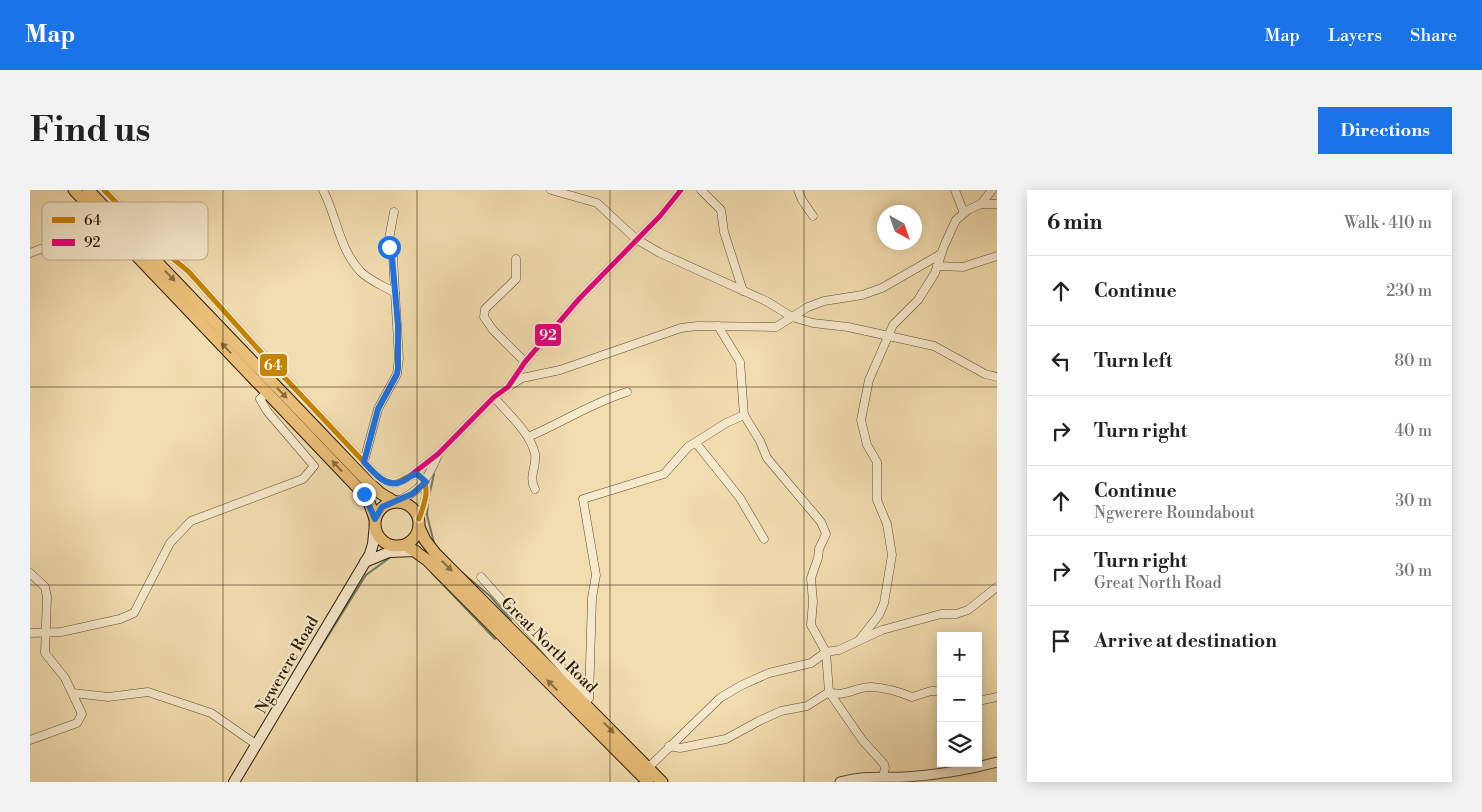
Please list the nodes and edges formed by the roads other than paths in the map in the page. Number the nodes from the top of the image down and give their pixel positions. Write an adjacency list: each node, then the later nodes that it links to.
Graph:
1 (74, 190): 11 (main road)
2 (88, 190): 12 (main road, one-way to 12)
3 (104, 190): 13 (street)
4 (323, 190): 28 (street)
5 (551, 190): 19 (street)
6 (681, 190): 19 (street)
7 (701, 190): 27 (street)
8 (798, 190): 18 (street)
9 (955, 190): 17 (street)
10 (992, 190): 14 (street)
11 (85, 202)
12 (100, 202)
13 (116, 202)
14 (981, 204): 15 (street); 17 (street)
15 (997, 204)
16 (394, 212): 28 (street)
17 (964, 212): 20 (street)
18 (813, 216)
19 (636, 239): 27 (street); 32 (street)
20 (942, 254): 26 (street); 29 (street)
21 (997, 256): 26 (street)
22 (516, 259): 32 (street)
23 (141, 260): 35 (main road, one-way to 23)
24 (155, 260): 46 (main road, one-way to 46)
25 (175, 260): 42 (street)
26 (937, 266): 31 (street)
27 (743, 291): 29 (street)
28 (395, 293): 42 (street)
29 (792, 317): 30 (street); 31 (street)
30 (718, 326): 34 (street); 38 (street)
31 (887, 335): 33 (street); 59 (street)
32 (525, 362): 34 (street)
33 (997, 377)
34 (508, 386): 37 (street)
35 (268, 392): 47 (main road, one-way to 35); 58 (street)
36 (627, 392): 39 (street)
37 (494, 397): 39 (street); 41 (street)
38 (744, 415): 40 (street); 60 (street)
39 (528, 437): 45 (street)
40 (696, 443): 49 (street); 66 (street)
41 (438, 454): 43 (street); 44 (street)
42 (364, 462): 43 (street)
43 (411, 475): 44 (street)
44 (426, 482): 46 (street); 48 (street)
45 (535, 489)
46 (396, 502): 47 (main road); 48 (main road)
47 (375, 521): 50 (main road); 53 (main road, Ngwerere Road)
48 (419, 523): 50 (main road); 66 (main road, Great North Road, one-way to 66)
49 (764, 539)
50 (404, 546): 51 (main road); 52 (main road, Great North Road)
51 (389, 552): 52 (main road); 53 (main road)
52 (417, 552): 66 (main road, Great North Road, one-way to 52)
53 (364, 563): 68 (main road, Ngwerere Road)
54 (30, 573): 58 (street)
55 (481, 577): 66 (street)
56 (997, 587): 59 (street)
57 (30, 632): 58 (street)
58 (46, 633): 63 (street)
59 (860, 639): 60 (street)
60 (826, 652): 62 (street); 69 (street)
61 (937, 691): 62 (street)
62 (829, 692): 69 (street); 72 (street)
63 (73, 693): 67 (street); 68 (street)
64 (997, 697): 65 (street)
65 (982, 700)
66 (584, 704): 71 (main road, Great North Road)
67 (30, 740)
68 (257, 745): 73 (main road, Ngwerere Road)
69 (669, 746): 71 (street)
70 (997, 762): 72 (street)
71 (645, 775): 74 (main road, Great North Road)
72 (883, 777): 75 (street)
73 (234, 782)
74 (662, 782)
75 (840, 782)

